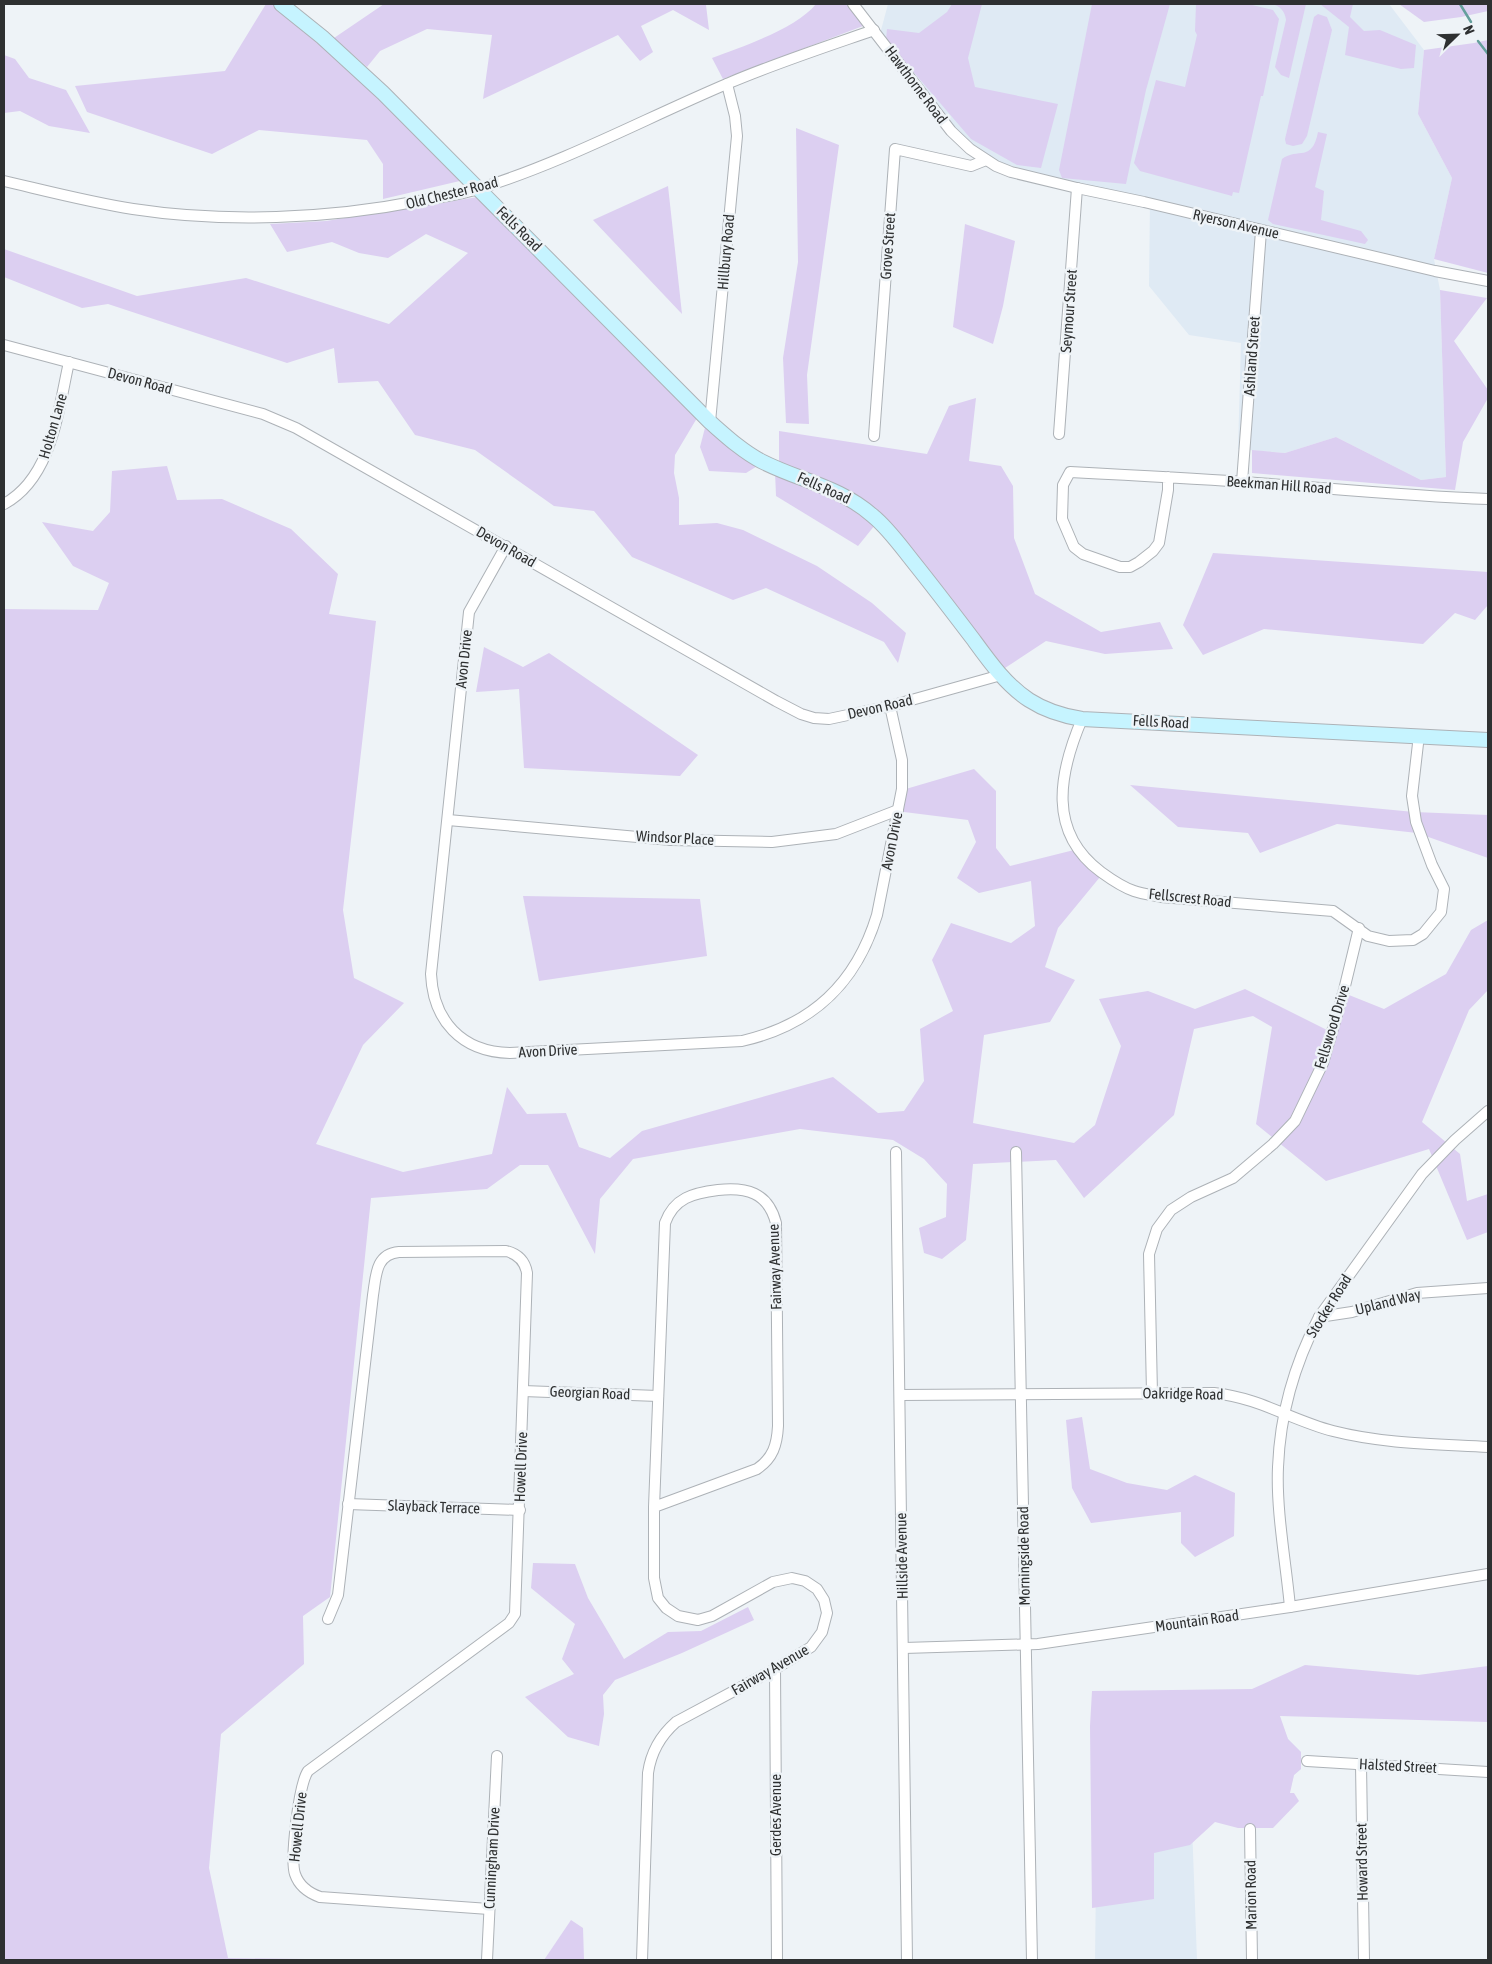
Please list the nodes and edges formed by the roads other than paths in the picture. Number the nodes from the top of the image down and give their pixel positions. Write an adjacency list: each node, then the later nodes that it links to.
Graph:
1 (281, 4): 8 (street, Fells Road)
2 (853, 4): 3 (street, Hawthorne Road)
3 (874, 30): 4 (street, Old Chester Road); 5 (street, Hawthorne Road)
4 (727, 84): 8 (street, Old Chester Road); 13 (street, Hillbury Road)
5 (986, 160): 7 (street, Ryerson Avenue); 15 (street, Grove Street)
6 (4, 181): 8 (street, Old Chester Road)
7 (1077, 188): 9 (street, Ryerson Avenue); 14 (street, Seymour Street)
8 (479, 189): 13 (street, Fells Road)
9 (1261, 230): 10 (street, Ryerson Avenue); 17 (street, Ashland Street)
10 (1488, 281)
11 (4, 345): 12 (street, Devon Road)
12 (69, 362): 19 (street, Holton Lane); 20 (street, Devon Road)
13 (710, 422): 21 (street, Fells Road)
14 (1059, 434)
15 (874, 436)
16 (1168, 477): 16 (street, Beekman Hill Road); 17 (street, Beekman Hill Road)
17 (1242, 482): 18 (street, Beekman Hill Road)
18 (1488, 498)
19 (4, 504)
20 (506, 546): 22 (street, Devon Road); 27 (street, Avon Drive)
21 (1001, 675): 22 (street, Devon Road); 23 (street, Fells Road)
22 (890, 706): 26 (street, Avon Drive)
23 (1082, 719): 24 (street, Fells Road); 28 (street, Fellscrest Road)
24 (1419, 735): 25 (street, Fells Road); 28 (street)
25 (1488, 740)
26 (898, 810): 27 (street, Windsor Place); 27 (street, Avon Drive)
27 (448, 820)
28 (1359, 928): 35 (street, Fellswood Drive)
29 (1488, 1111): 33 (street, Stocker Road)
30 (896, 1152): 37 (street, Hillside Avenue)
31 (1016, 1152): 36 (street, Morningside Road)
32 (1488, 1288): 33 (street, Upland Way)
33 (1319, 1317): 39 (street, Stocker Road)
34 (523, 1391): 38 (street, Georgian Road); 41 (street, Howell Drive); 43 (street, Howell Drive)
35 (1152, 1393): 36 (street, Oakridge Road); 39 (street, Oakridge Road)
36 (1021, 1394): 37 (street, Oakridge Road); 47 (street, Morningside Road)
37 (900, 1395): 48 (street, Hillside Avenue)
38 (658, 1396): 42 (street, Fairway Avenue); 42 (street, Fairway Avenue)
39 (1285, 1412): 40 (street, Oakridge Road); 45 (street, Stocker Road)
40 (1488, 1447)
41 (348, 1504): 43 (street, Slayback Terrace); 46 (street, Howell Drive)
42 (654, 1507): 49 (street, Fairway Avenue)
43 (520, 1510): 55 (street, Howell Drive)
44 (1488, 1574): 45 (street, Mountain Road)
45 (1290, 1607): 47 (street, Mountain Road)
46 (328, 1619)
47 (1026, 1644): 48 (street, Mountain Road); 60 (street, Morningside Road)
48 (904, 1648): 59 (street, Hillside Avenue)
49 (775, 1669): 57 (street, Fairway Avenue); 58 (street, Gerdes Avenue)
50 (497, 1756): 55 (street, Cunningham Drive)
51 (1307, 1761): 52 (street, Halsted Street)
52 (1361, 1764): 53 (street, Halsted Street); 62 (street, Howard Street)
53 (1488, 1772)
54 (1250, 1829): 61 (street, Marion Road)
55 (489, 1909): 56 (street, Cunningham Drive)
56 (486, 1960)
57 (642, 1960)
58 (777, 1960)
59 (907, 1960)
60 (1032, 1960)
61 (1252, 1960)
62 (1364, 1960)

